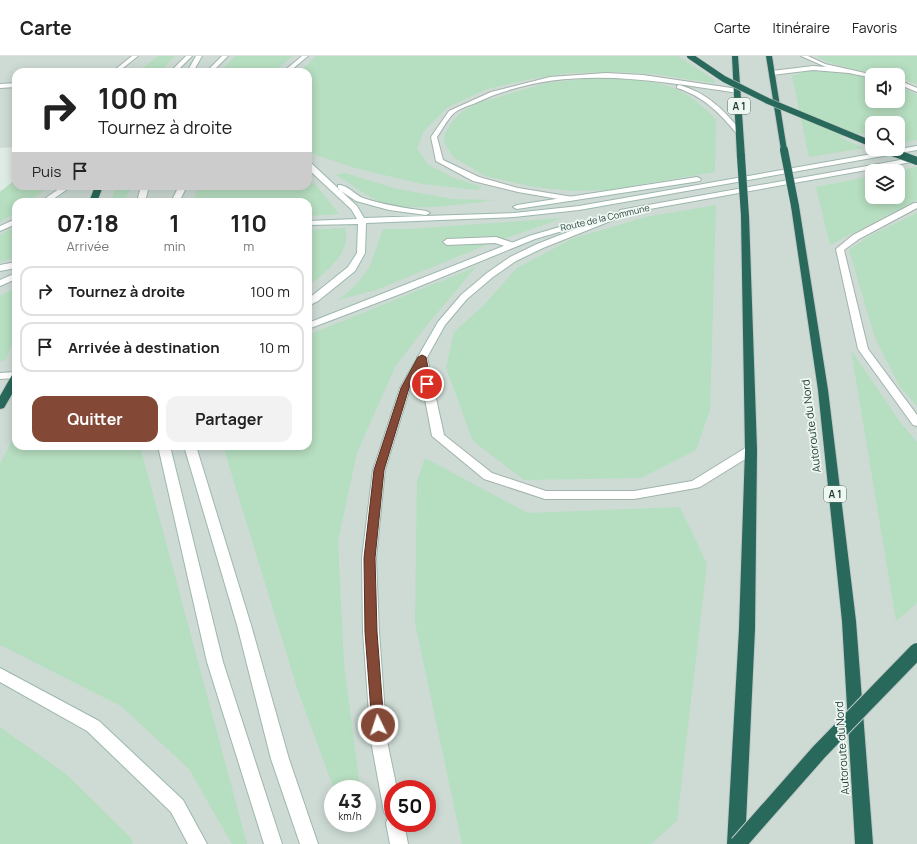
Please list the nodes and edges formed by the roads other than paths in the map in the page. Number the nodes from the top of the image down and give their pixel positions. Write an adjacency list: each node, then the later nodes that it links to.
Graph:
1 (135, 56): 11 (main road)
2 (189, 56): 12 (main road)
3 (199, 56): 13 (main road)
4 (225, 56): 14 (main road)
5 (305, 56): 10 (main road)
6 (690, 56): 26 (highway, bridge)
7 (735, 56): 24 (highway, A 1)
8 (769, 56): 17 (highway, Autoroute du Nord / A 1)
9 (804, 56): 16 (main road)
10 (294, 66): 15 (main road)
11 (120, 68)
12 (177, 68)
13 (192, 68)
14 (213, 68)
15 (291, 68)
16 (850, 71): 17 (main road); 18 (main road)
17 (772, 73): 72 (highway, Autoroute du Nord / A 1, bridge)
18 (865, 74)
19 (643, 77): 24 (main road); 25 (main road); 37 (main road)
20 (12, 85): 22 (main road)
21 (905, 85): 23 (main road)
22 (0, 86)
23 (917, 90)
24 (738, 91): 25 (highway, A 1)
25 (739, 133): 62 (highway, A 1, bridge)
26 (865, 141)
27 (917, 143): 28 (main road)
28 (905, 145)
29 (917, 148): 41 (main road)
30 (865, 151): 37 (main road)
31 (905, 156): 32 (highway, bridge)
32 (917, 160): 39 (main road, Route de la Commune)
33 (312, 168): 34 (main road)
34 (316, 172): 40 (main road); 42 (main road)
35 (62, 190): 36 (main road)
36 (50, 198)
37 (570, 199): 40 (main road)
38 (917, 205): 59 (main road)
39 (630, 210): 47 (main road, Route de la Commune); 54 (main road)
40 (426, 213): 41 (main road)
41 (399, 220): 42 (main road)
42 (362, 221): 44 (main road); 52 (main road)
43 (12, 223): 45 (main road)
44 (312, 223)
45 (0, 229)
46 (447, 242): 47 (main road)
47 (511, 245): 53 (main road, Route de la Commune)
48 (12, 266): 49 (main road)
49 (0, 268)
50 (12, 278): 51 (main road)
51 (0, 282)
52 (312, 301)
53 (312, 325)
54 (422, 357): 62 (main road); 65 (main road)
55 (0, 376): 56 (main road)
56 (12, 376)
57 (12, 384): 58 (highway)
58 (0, 406)
59 (917, 423)
60 (165, 450): 68 (main road)
61 (191, 450): 69 (main road)
62 (751, 450): 71 (highway, A 1)
63 (917, 651): 71 (highway, bridge)
64 (0, 674): 67 (main road)
65 (387, 780)
66 (397, 832): 70 (main road)
67 (198, 844)
68 (273, 844)
69 (309, 844)
70 (399, 844)
71 (737, 844)
72 (864, 844)

